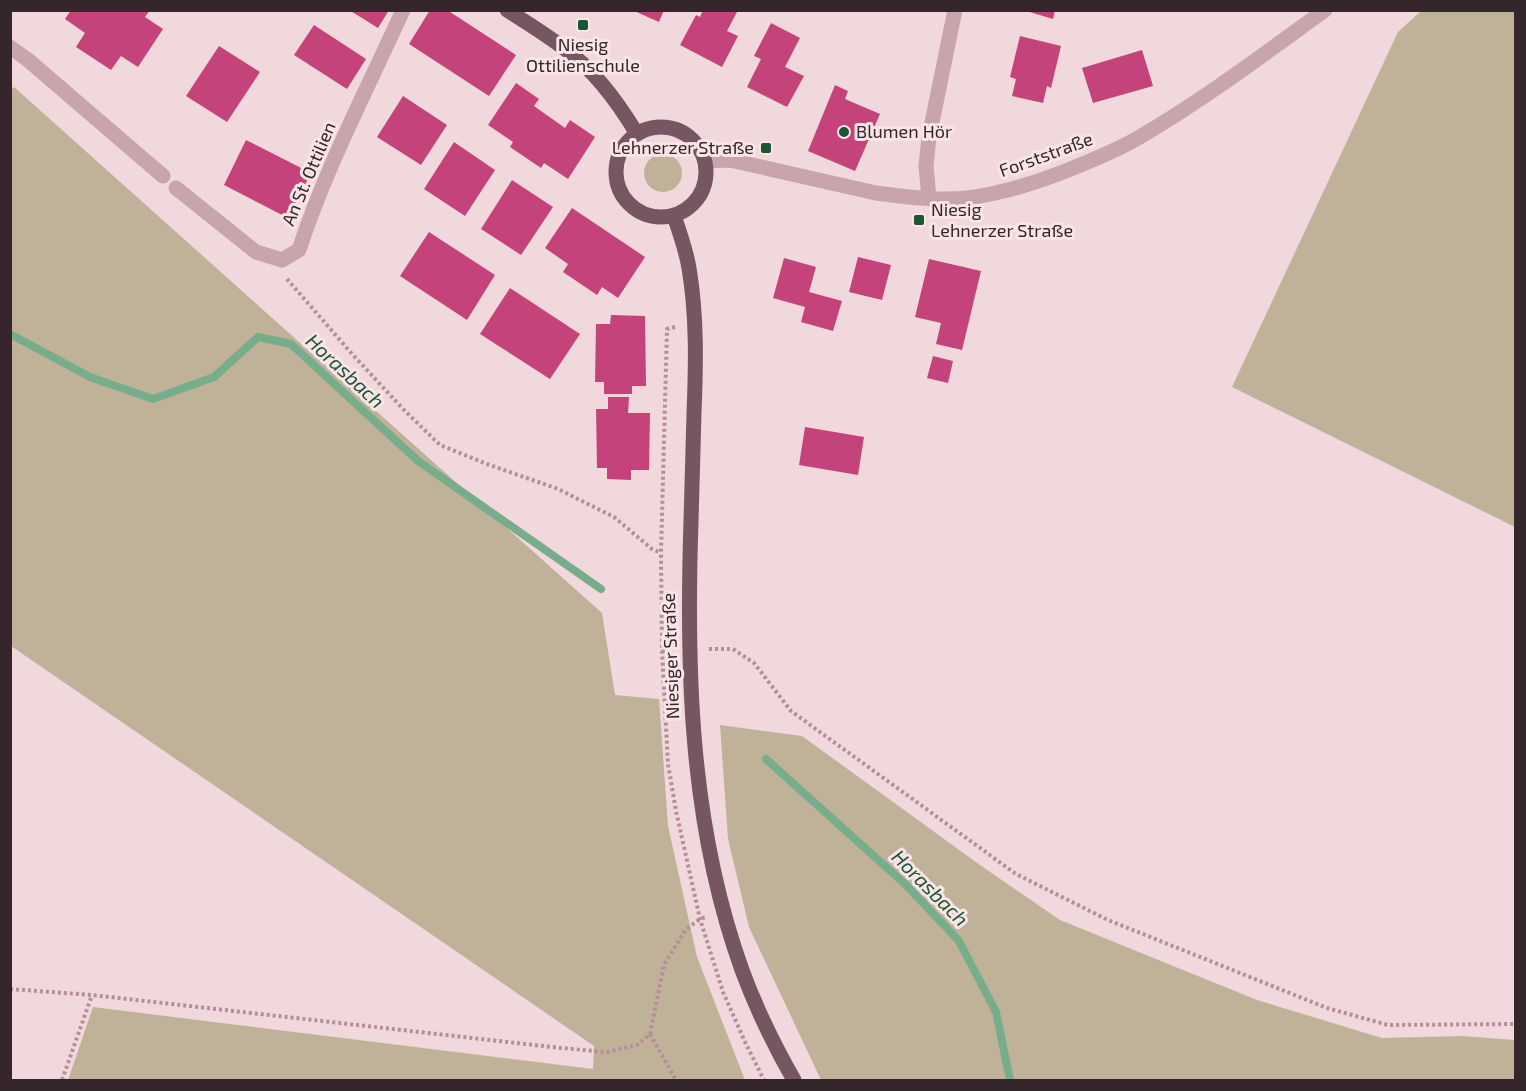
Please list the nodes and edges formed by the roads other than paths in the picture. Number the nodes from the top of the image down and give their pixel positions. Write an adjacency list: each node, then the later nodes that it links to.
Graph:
1 (403, 10): 9 (street, An St. Ottilien)
2 (507, 10): 6 (main road)
3 (955, 10): 10 (street)
4 (1325, 10): 10 (street, Forststraße)
5 (10, 48): 8 (street)
6 (637, 134): 7 (main road); 11 (main road)
7 (705, 161): 10 (street, Forststraße); 11 (main road)
8 (163, 176)
9 (176, 188)
10 (929, 198)
11 (674, 216): 12 (main road, Niesiger Straße)
12 (794, 1080)

